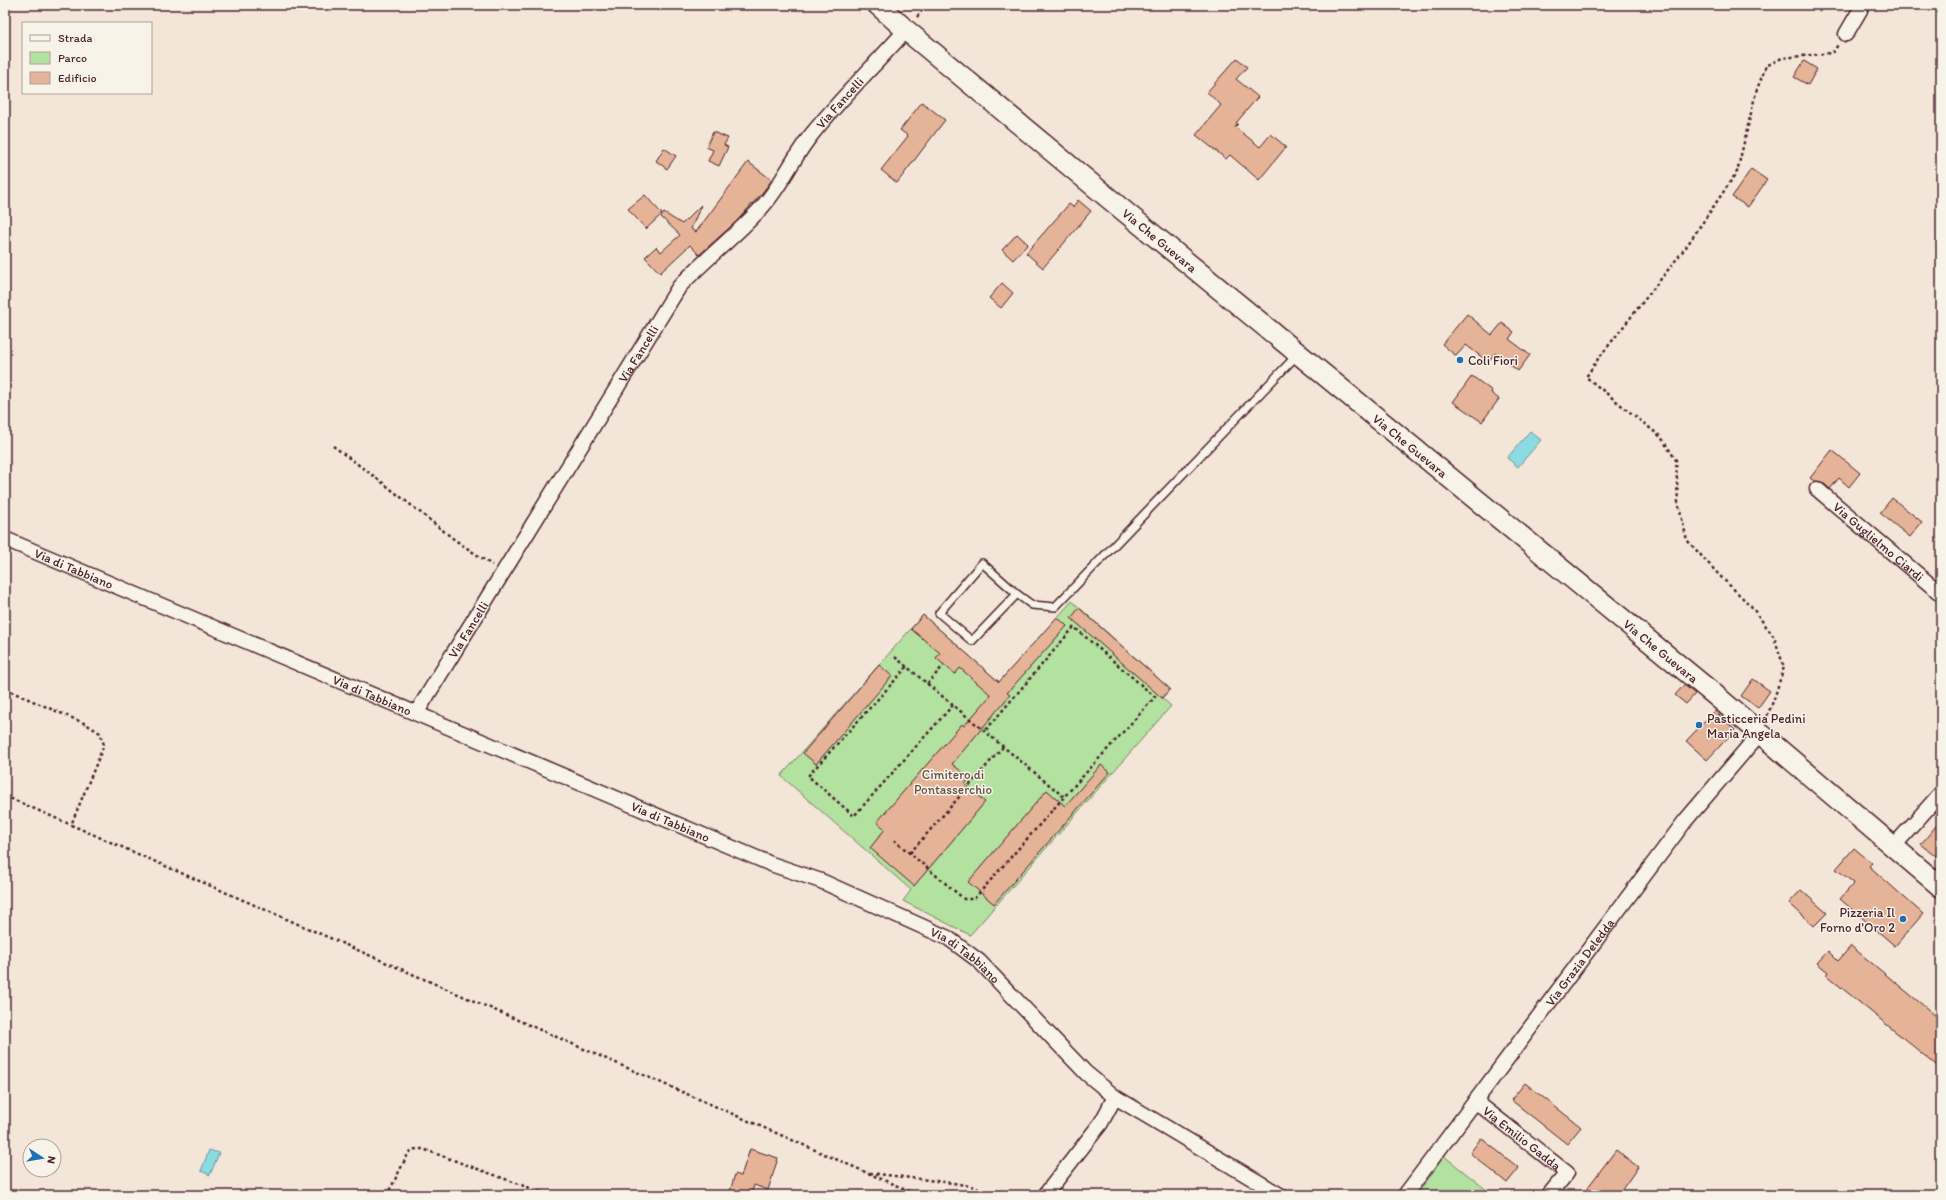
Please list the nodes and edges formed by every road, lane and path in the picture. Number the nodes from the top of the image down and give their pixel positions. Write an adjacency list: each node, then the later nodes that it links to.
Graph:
1 (878, 5): 3 (main road, Via Che Guevara)
2 (1863, 5): 4 (street)
3 (906, 30): 5 (main road, Via Che Guevara); 9 (street, Via Fancelli)
4 (1846, 34): 20 (path)
5 (1298, 354): 10 (lane); 20 (main road, Via Che Guevara)
6 (333, 446): 9 (path)
7 (1817, 489): 11 (street, Via Guglielmo Ciardi)
8 (5, 539): 18 (street, Via di Tabbiano)
9 (502, 572): 18 (street, Via Fancelli)
10 (1017, 594): 10 (lane)
11 (1941, 594)
12 (895, 657): 14 (path)
13 (944, 665): 15 (path)
14 (907, 667): 15 (path); 17 (path)
15 (927, 684): 17 (path)
16 (5, 689): 25 (path)
17 (953, 705): 19 (path)
18 (417, 712): 30 (street, Via di Tabbiano)
19 (985, 731): 21 (path); 24 (path)
20 (1760, 733): 27 (main road, Via Che Guevara); 31 (street, Via Grazia Deledda)
21 (1004, 747): 24 (path); 28 (path)
22 (1941, 793): 27 (street)
23 (5, 796): 25 (path)
24 (1064, 796): 28 (path)
25 (71, 825): 32 (path)
26 (894, 840): 28 (path)
27 (1893, 847): 29 (main road, Via Che Guevara)
28 (910, 853)
29 (1941, 888)
30 (1115, 1097): 37 (street); 38 (street, Via di Tabbiano)
31 (1475, 1101): 39 (street, Via Grazia Deledda); 40 (street, Via Emilio Gadda)
32 (868, 1173): 35 (path); 36 (path)
33 (386, 1195): 34 (path)
34 (549, 1195)
35 (918, 1195)
36 (985, 1195)
37 (1045, 1195)
38 (1280, 1195)
39 (1405, 1195)
40 (1549, 1195)

